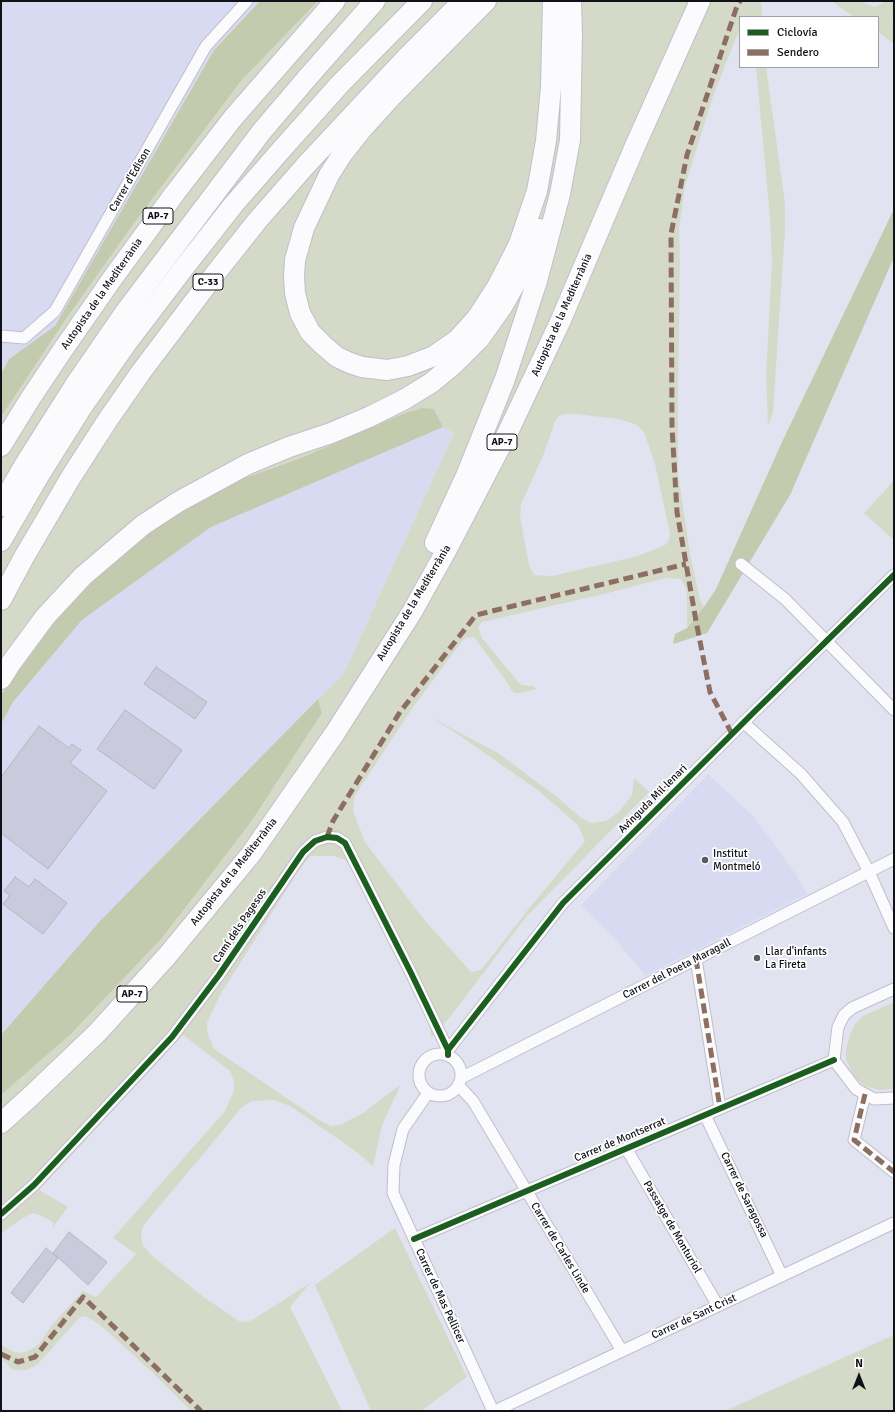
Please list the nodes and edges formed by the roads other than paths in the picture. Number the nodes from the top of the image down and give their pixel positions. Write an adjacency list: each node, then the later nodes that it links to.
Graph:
1 (247, 1): 11 (street, Carrer d'Edison)
2 (335, 1): 12 (highway, Autopista de la Mediterrània / AP-7)
3 (375, 1): 13 (highway)
4 (422, 1): 14 (highway, C-33)
5 (463, 1): 17 (highway, C-33)
6 (486, 1): 7 (highway)
7 (553, 1)
8 (571, 1): 10 (highway)
9 (700, 1): 22 (highway, Autopista de la Mediterrània / AP-7)
10 (570, 85): 19 (highway); 22 (highway)
11 (1, 336)
12 (1, 446)
13 (1, 506)
14 (1, 541)
15 (741, 564): 18 (street)
16 (894, 575): 18 (street, Avinguda Mil·lenari)
17 (1, 600)
18 (827, 641): 20 (street); 21 (street, Avinguda Mil·lenari)
19 (1, 678)
20 (894, 710)
21 (743, 722): 24 (street); 28 (street, Avinguda Mil·lenari)
22 (251, 854): 36 (highway, Autopista de la Mediterrània / AP-7)
23 (894, 859): 24 (street, Carrer del Poeta Maragall)
24 (869, 872): 25 (street); 26 (street, Carrer del Poeta Maragall)
25 (894, 928)
26 (696, 959): 30 (street, Carrer del Poeta Maragall); 34 (street)
27 (894, 989): 29 (street)
28 (448, 1053): 30 (street); 31 (street); 40 (street, Camí dels Pagesos)
29 (834, 1060): 32 (street); 34 (street, Carrer de Montserrat)
30 (460, 1081): 31 (street); 39 (street, Carrer de Carles Linde)
31 (428, 1093): 42 (street, Carrer de Mas Pellicer)
32 (866, 1094): 33 (street); 38 (street)
33 (894, 1098)
34 (720, 1108): 35 (street, Carrer de Montserrat)
35 (705, 1114): 37 (street, Carrer de Montserrat); 43 (street, Carrer de Saragossa)
36 (1, 1123)
37 (626, 1148): 39 (street, Carrer de Montserrat); 44 (street, Passatge de Monturiol)
38 (894, 1172)
39 (526, 1191): 42 (street, Carrer de Montserrat); 45 (street, Carrer de Carles Linde)
40 (1, 1214)
41 (894, 1223): 43 (street, Carrer de Sant Crist)
42 (414, 1239): 46 (street, Carrer de Mas Pellicer)
43 (782, 1276): 44 (street, Carrer de Sant Crist)
44 (718, 1306): 45 (street, Carrer de Sant Crist)
45 (622, 1351): 46 (street, Carrer de Sant Crist)
46 (494, 1411)

